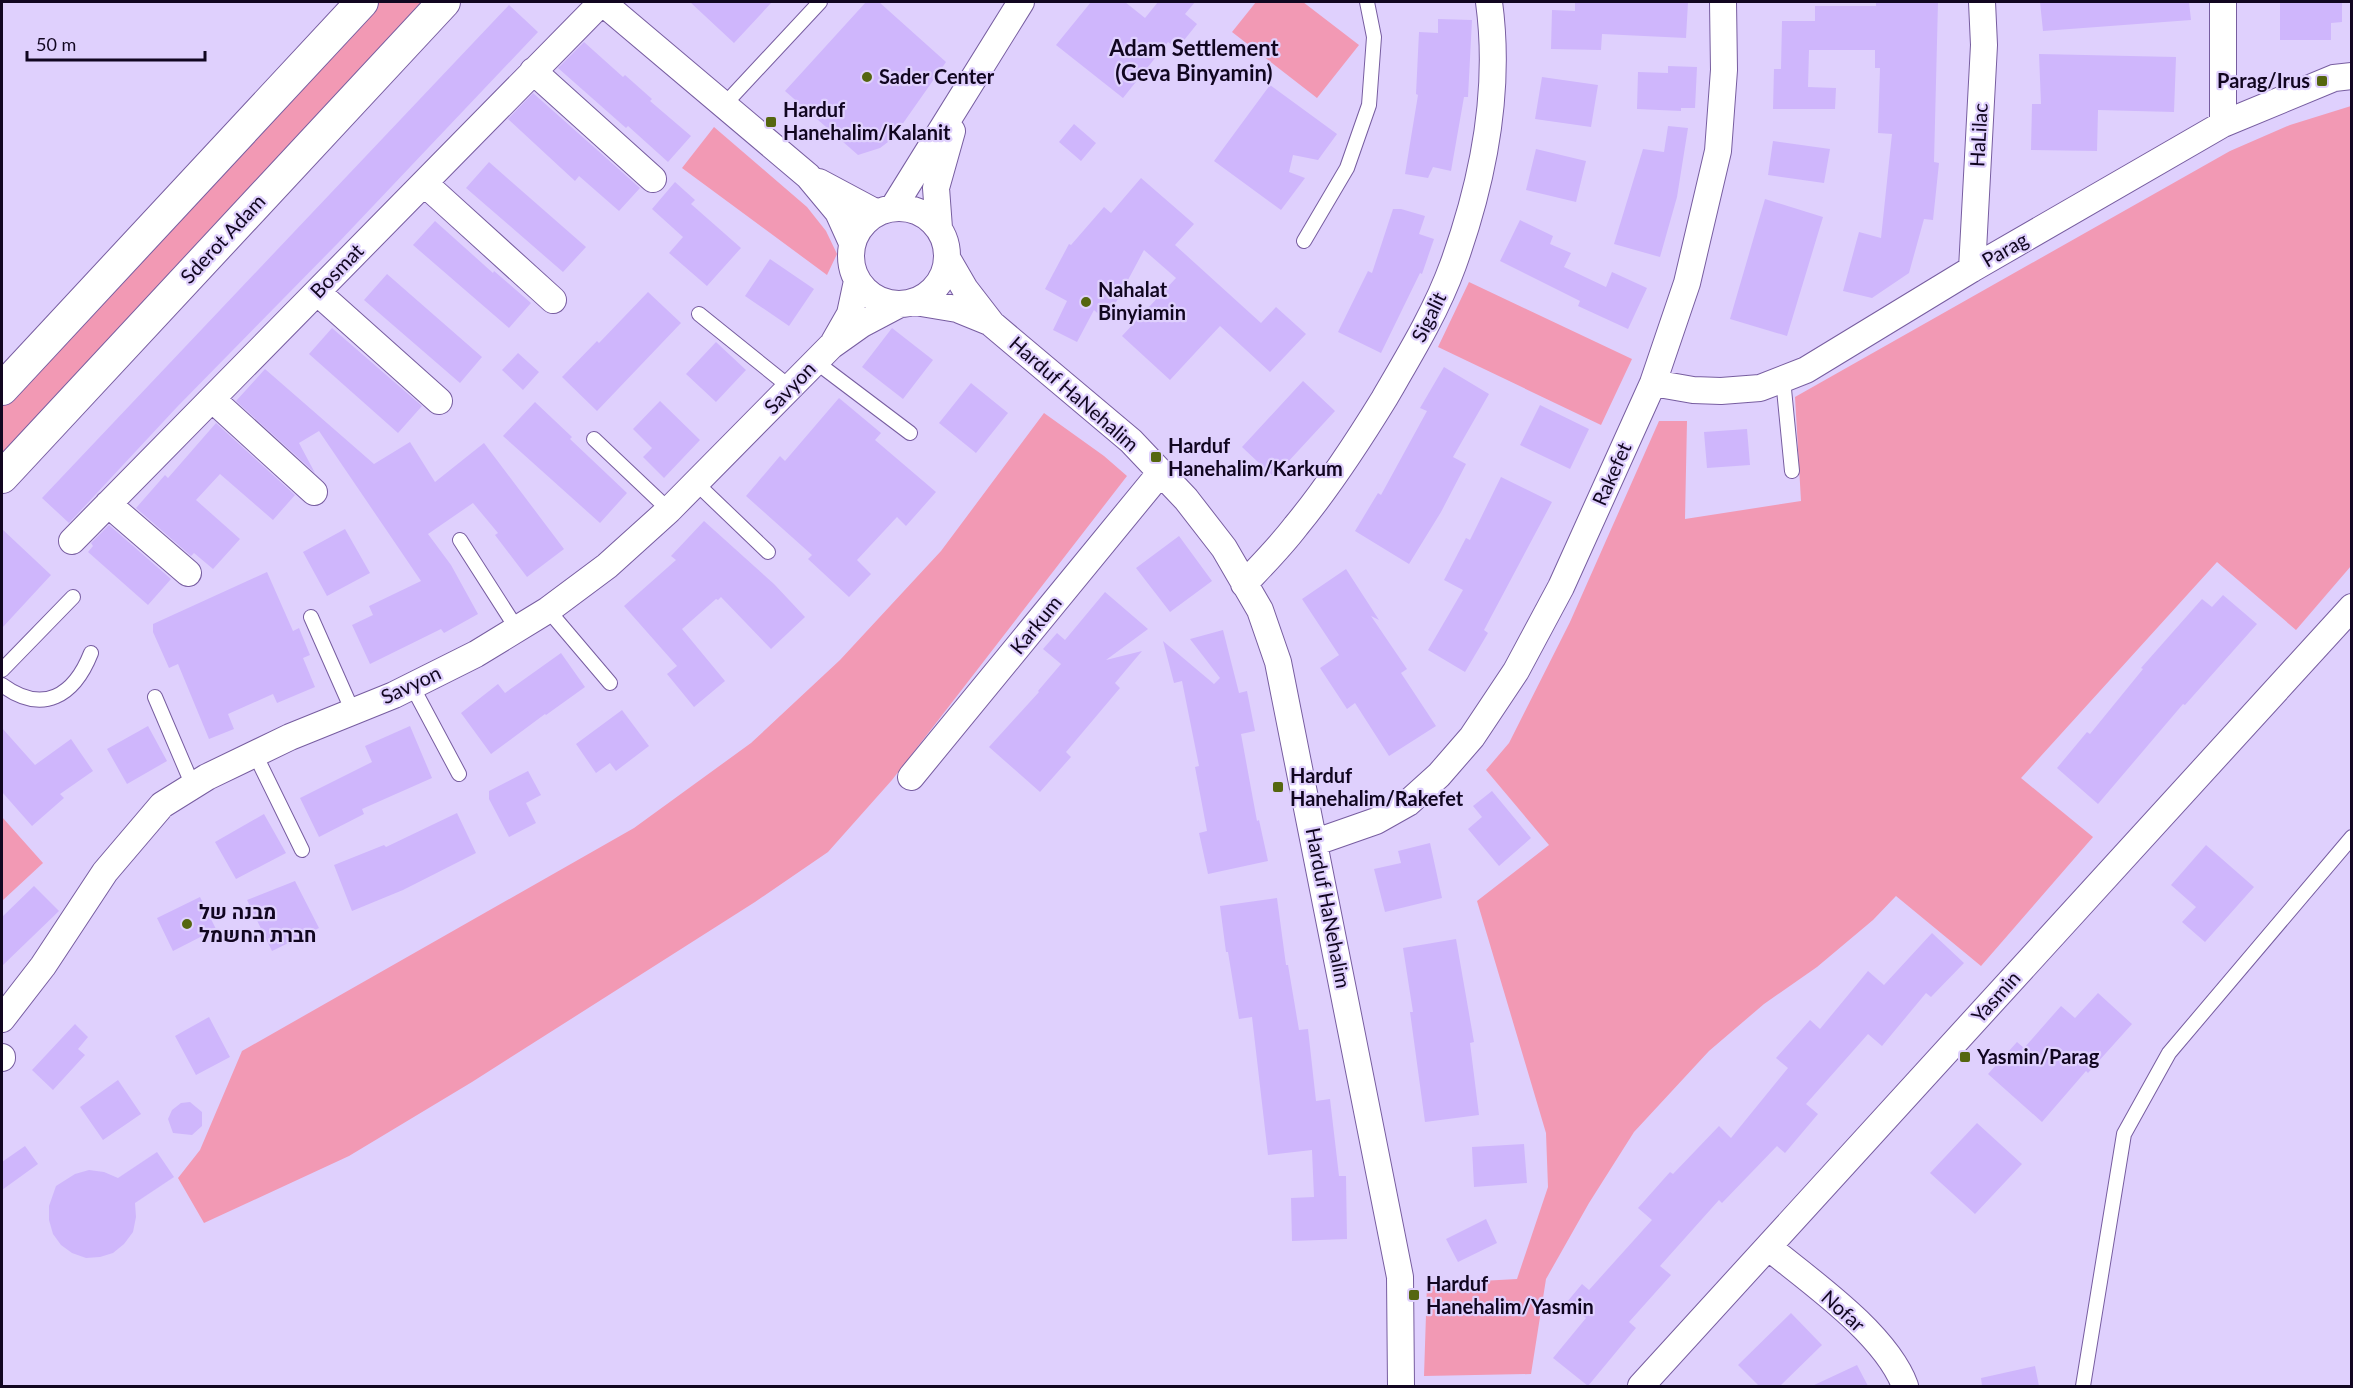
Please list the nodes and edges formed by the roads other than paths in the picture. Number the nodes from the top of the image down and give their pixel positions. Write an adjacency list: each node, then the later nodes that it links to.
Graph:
1 (362, 2): 35 (street)
2 (444, 2): 42 (street, Sderot Adam)
3 (602, 2): 11 (street, Bosmat); 14 (street)
4 (820, 2): 14 (lane)
5 (1021, 2): 13 (street)
6 (1367, 2): 21 (lane)
7 (1489, 2): 51 (street, Sigalit)
8 (1723, 2): 33 (street, Rakefet)
9 (1982, 2): 24 (street, HaLilac)
10 (2223, 2): 15 (street)
11 (534, 71): 17 (street); 18 (street, Bosmat)
12 (2352, 75): 15 (street, Parag)
13 (960, 102): 19 (street); 20 (street)
14 (724, 105): 16 (street)
15 (2223, 124): 24 (street, Parag)
16 (808, 176): 19 (street); 22 (street)
17 (654, 179)
18 (424, 183): 26 (street, Bosmat); 27 (street)
19 (885, 211): 20 (street); 22 (street)
20 (939, 228): 23 (street)
21 (1304, 241)
22 (852, 243): 25 (street)
23 (947, 258): 28 (street); 30 (street, Harduf HaNehalim)
24 (1972, 269): 32 (street, Parag)
25 (857, 281): 28 (street); 31 (street, Savyon)
26 (317, 292): 36 (street, Bosmat); 37 (street)
27 (553, 300)
28 (907, 303): 30 (street, Harduf HaNehalim); 31 (street, Savyon)
29 (699, 314): 34 (lane)
30 (992, 324): 41 (street, Harduf HaNehalim)
31 (824, 354): 34 (street, Savyon); 38 (lane)
32 (1784, 379): 33 (street, Parag); 40 (lane)
33 (1653, 383): 69 (street, Rakefet)
34 (791, 388): 43 (street, Savyon)
35 (2, 389)
36 (212, 399): 44 (street); 45 (street, Bosmat)
37 (439, 401)
38 (909, 433)
39 (594, 439): 46 (lane)
40 (1792, 471)
41 (1161, 472): 51 (street, Harduf HaNehalim); 66 (street, Karkum)
42 (2, 477)
43 (696, 483): 46 (street, Savyon); 49 (lane)
44 (315, 492)
45 (108, 504): 48 (street, Bosmat); 50 (street)
46 (669, 510): 54 (street, Savyon)
47 (460, 540): 56 (lane)
48 (72, 541)
49 (768, 552)
50 (188, 573)
51 (1245, 584): 69 (street, Harduf HaNehalim)
52 (73, 597): 58 (lane)
53 (2352, 607): 72 (street, Yasmin)
54 (548, 610): 56 (street, Savyon); 59 (lane)
55 (311, 616): 63 (lane)
56 (517, 629): 61 (street, Savyon)
57 (91, 653): 60 (lane)
58 (2, 670)
59 (610, 683)
60 (2, 685)
61 (412, 686): 63 (street, Savyon); 65 (lane)
62 (155, 697): 67 (lane)
63 (353, 712): 64 (street, Savyon)
64 (255, 754): 67 (street, Savyon); 70 (lane)
65 (459, 774)
66 (911, 777)
67 (193, 786): 71 (street, Savyon)
68 (2352, 837): 76 (lane)
69 (1316, 842): 73 (street, Harduf HaNehalim)
70 (302, 850)
71 (2, 1019)
72 (1768, 1246): 74 (street, Yasmin); 75 (street, Nofar)
73 (1401, 1386)
74 (1641, 1386)
75 (1905, 1386)
76 (2083, 1386)

